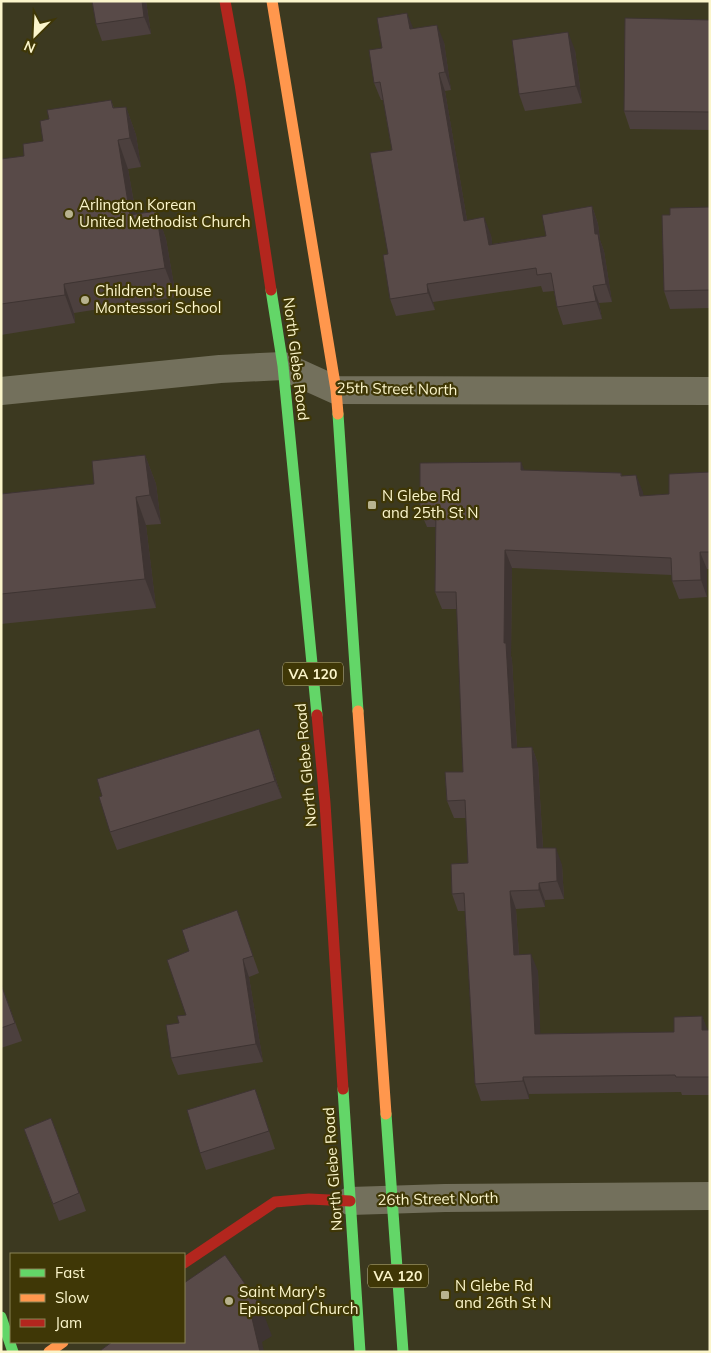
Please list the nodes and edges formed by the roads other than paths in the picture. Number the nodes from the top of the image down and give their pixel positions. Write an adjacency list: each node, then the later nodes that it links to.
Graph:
1 (225, 1): 3 (main road, North Glebe Road / VA 120)
2 (272, 1): 4 (main road, VA 120)
3 (284, 366): 4 (street, 25th Street North); 6 (street, 25th Street North); 9 (main road, North Glebe Road / VA 120)
4 (336, 390): 5 (street, 25th Street North); 8 (main road, VA 120)
5 (710, 391)
6 (1, 392)
7 (710, 1196): 8 (street, 26th Street North)
8 (392, 1200): 9 (street, 26th Street North); 16 (main road, VA 120)
9 (350, 1201): 10 (main road, 26th Street North); 15 (main road, North Glebe Road / VA 120)
10 (185, 1262)
11 (1, 1317): 13 (main road)
12 (62, 1343): 14 (main road)
13 (13, 1352)
14 (49, 1352)
15 (360, 1352)
16 (404, 1352)

